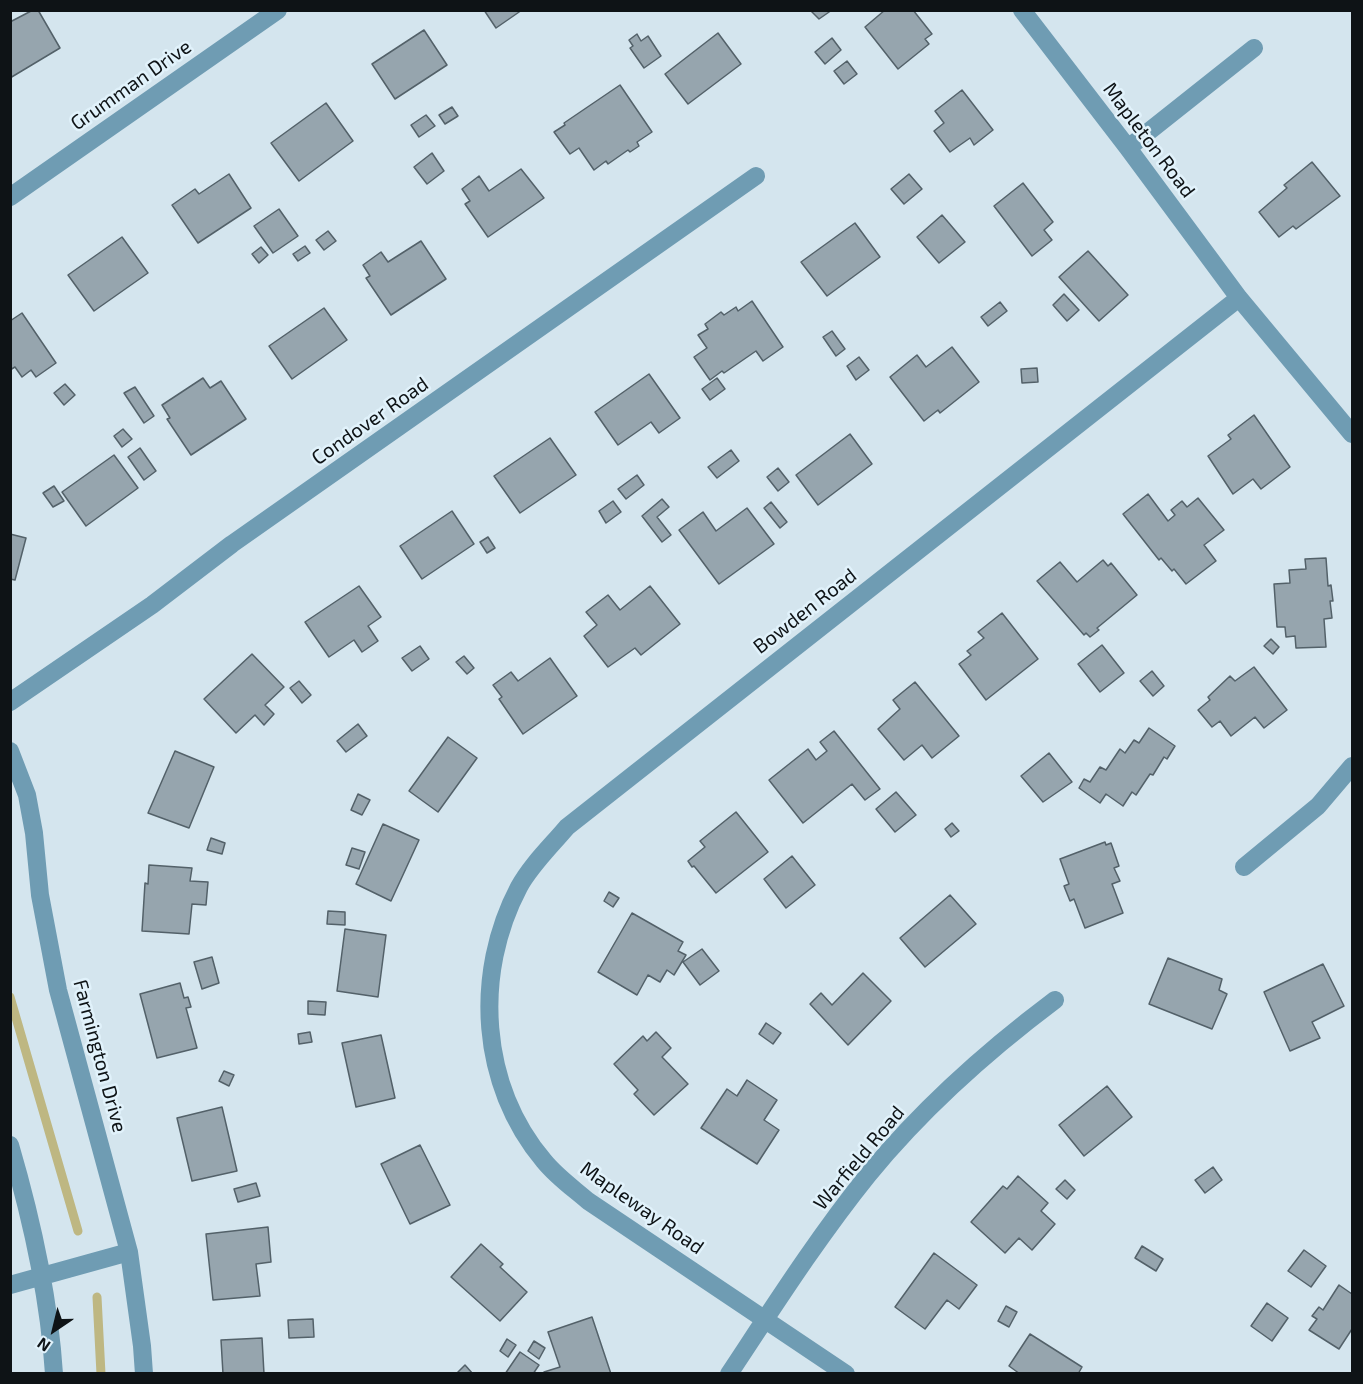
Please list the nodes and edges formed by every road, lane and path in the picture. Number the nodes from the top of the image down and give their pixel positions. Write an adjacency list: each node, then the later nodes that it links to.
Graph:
1 (278, 10): 6 (street, Grumman Drive)
2 (1022, 10): 4 (street, Mapleton Road)
3 (1254, 48): 4 (street)
4 (1128, 148): 7 (street, Mapleton Road)
5 (756, 176): 9 (street, Condover Road)
6 (10, 197)
7 (1239, 298): 8 (street, Mapleton Road); 14 (street, Bowden Road)
8 (1353, 434)
9 (10, 702)
10 (10, 751): 16 (street, Farmington Drive)
11 (1353, 766): 12 (street)
12 (1244, 867)
13 (1055, 1000): 19 (street, Warfield Road)
14 (488, 1019): 19 (street, Mapleway Road)
15 (10, 1145): 17 (street)
16 (129, 1252): 17 (street); 21 (street, Farmington Drive)
17 (43, 1276): 18 (street); 20 (street)
18 (10, 1285)
19 (765, 1320): 22 (street, Warfield Road); 23 (street, Mapleway Road)
20 (54, 1374)
21 (144, 1374)
22 (729, 1374)
23 (846, 1374)

